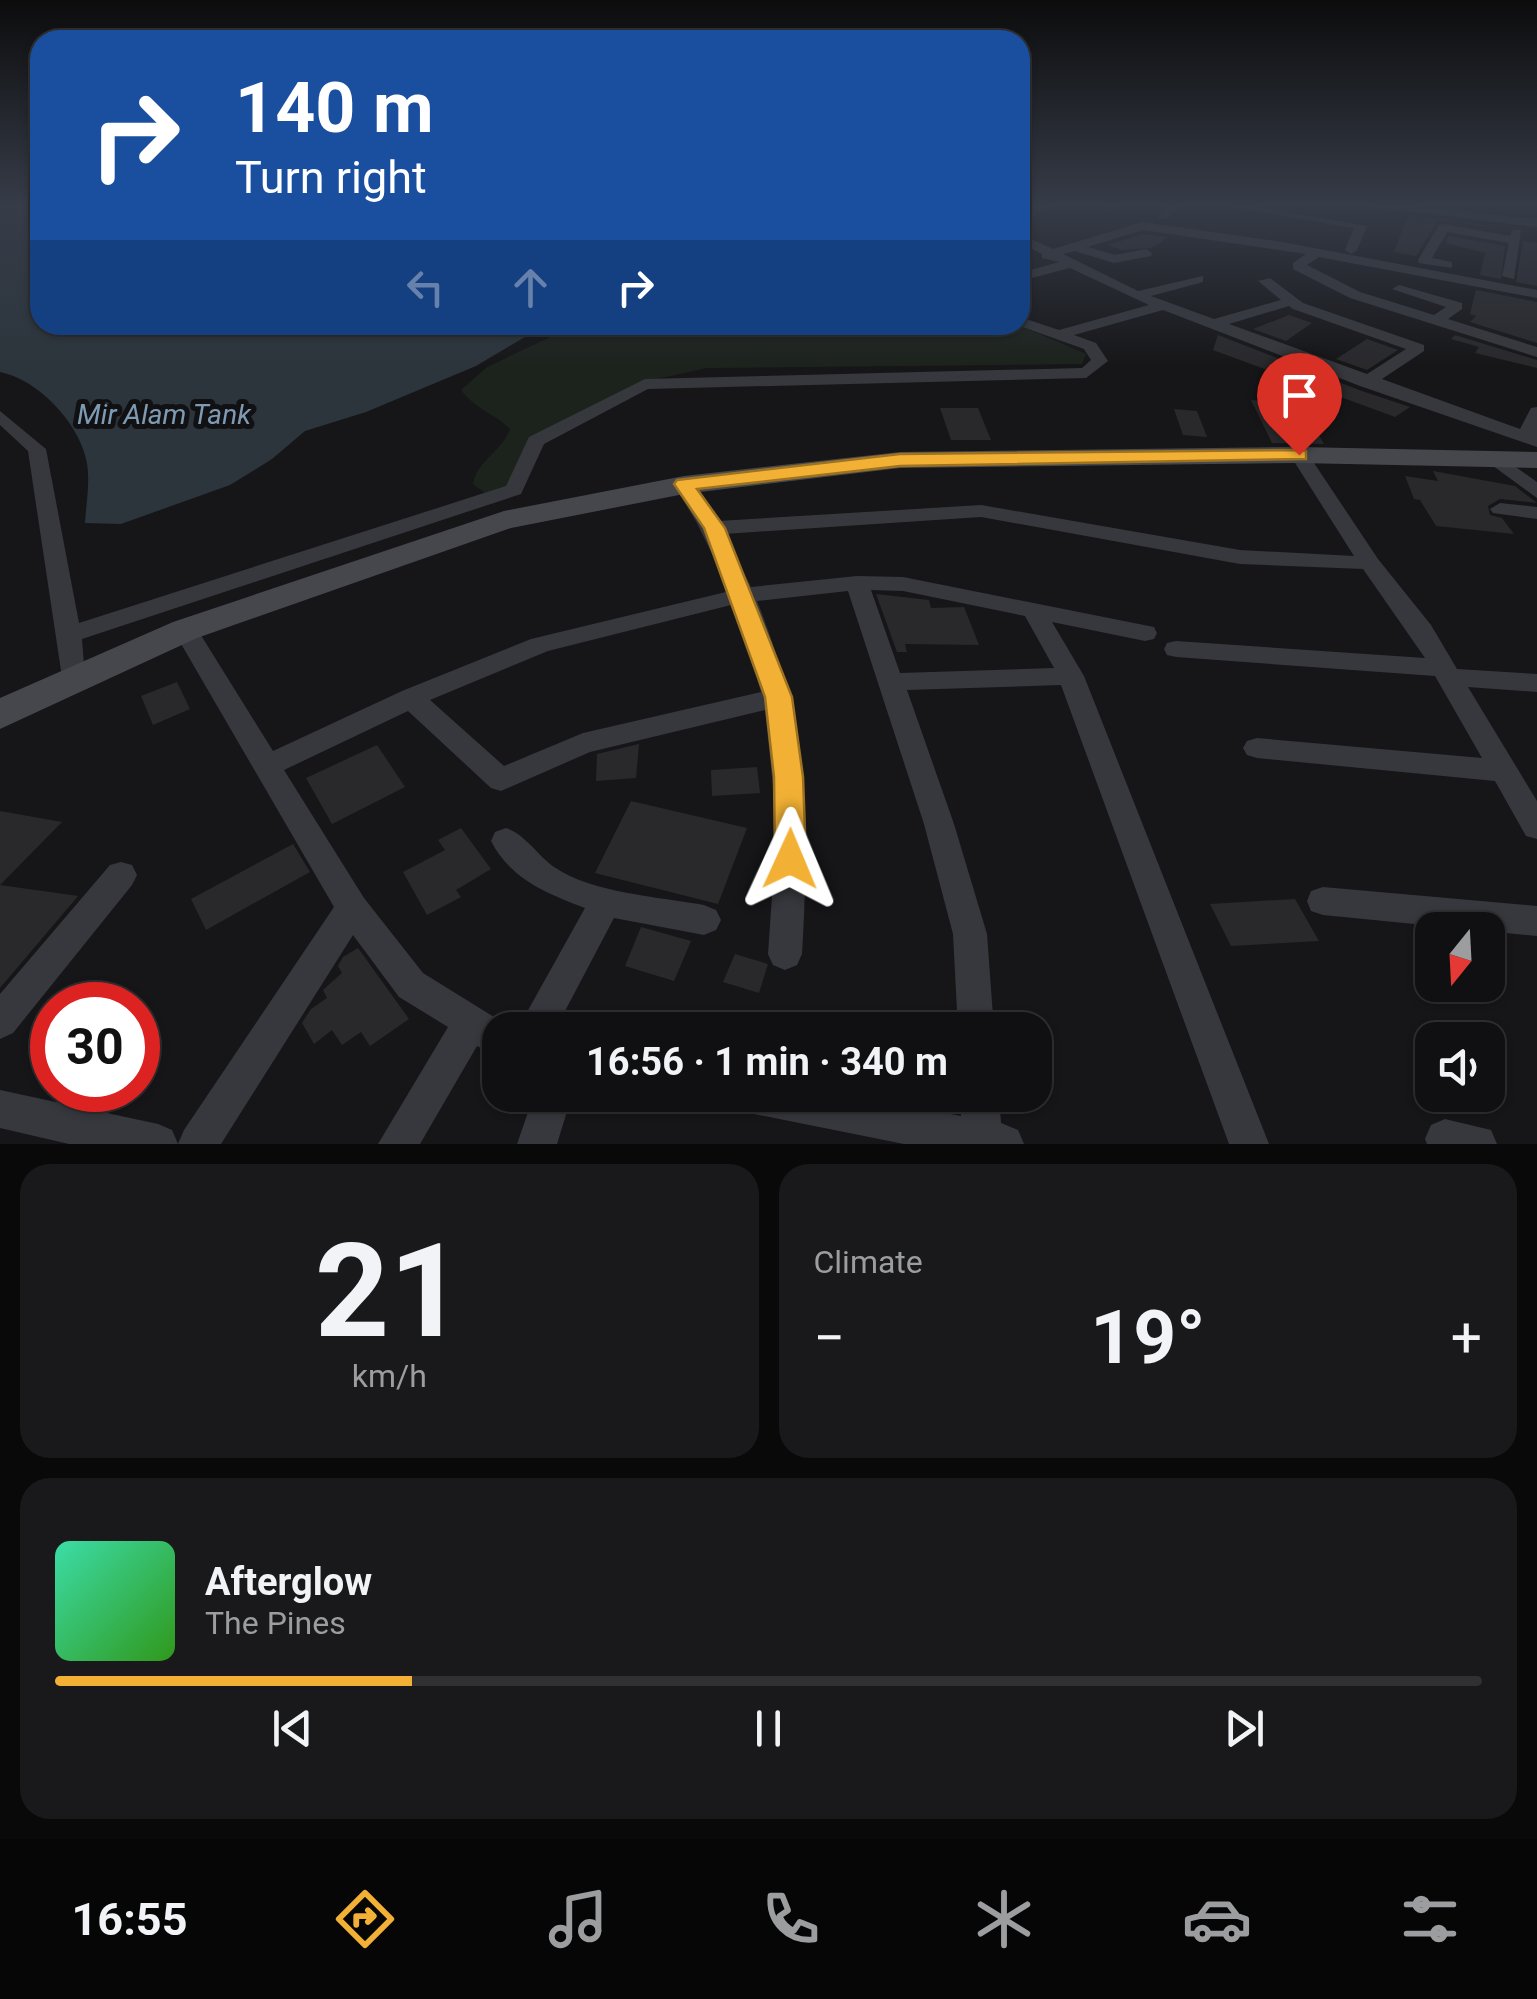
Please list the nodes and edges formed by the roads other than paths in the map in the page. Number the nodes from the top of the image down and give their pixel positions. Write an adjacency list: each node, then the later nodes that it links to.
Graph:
1 (1058, 259): 6 (street)
2 (1307, 259): 17 (street)
3 (1350, 259): 13 (street)
4 (1424, 259): 8 (street)
5 (1512, 259): 8 (street)
6 (1068, 264): 7 (street); 14 (street)
7 (1030, 274)
8 (1509, 276): 11 (street)
9 (1198, 279): 14 (street)
10 (1265, 281): 15 (street)
11 (1537, 281)
12 (1399, 289): 17 (street)
13 (1537, 294)
14 (1138, 296): 16 (street)
15 (1288, 302): 18 (street); 22 (street)
16 (1162, 306): 18 (street); 20 (street)
17 (1434, 322): 21 (street)
18 (1213, 324): 22 (street)
19 (1030, 325): 20 (street)
20 (1058, 335): 39 (street)
21 (1537, 352)
22 (1366, 382): 25 (street)
23 (1537, 412): 25 (street)
24 (0, 416): 39 (street)
25 (1533, 446): 27 (main road)
26 (1299, 455): 27 (main road); 28 (main road); 33 (street)
27 (1496, 459): 29 (street)
28 (684, 484): 32 (street); 37 (main road)
29 (1537, 492)
30 (1500, 509): 31 (street)
31 (1537, 513)
32 (714, 528): 33 (street); 35 (street)
33 (1370, 563): 41 (street)
34 (857, 583): 35 (street); 36 (street); 44 (street)
35 (742, 595): 46 (street); 47 (street)
36 (1036, 614): 38 (street); 42 (street)
37 (185, 630): 43 (main road); 50 (street)
38 (1144, 633)
39 (69, 634): 43 (street)
40 (1176, 649): 41 (street)
41 (1446, 672): 45 (street); 51 (street)
42 (1071, 676): 44 (street); 75 (street)
43 (72, 678): 48 (main road)
44 (888, 682): 62 (street)
45 (1537, 683)
46 (778, 697): 47 (street); 60 (street)
47 (412, 698): 50 (street)
48 (0, 715)
49 (1257, 748): 51 (street)
50 (270, 766): 57 (street)
51 (1516, 777): 52 (street)
52 (1537, 827)
53 (506, 841): 56 (street)
54 (121, 875): 63 (street)
55 (1323, 901): 59 (street)
56 (606, 902): 58 (street); 61 (street)
57 (352, 908): 64 (street); 72 (street)
58 (704, 920)
59 (1537, 921)
60 (786, 954)
61 (546, 1012)
62 (975, 1012)
63 (0, 1020)
64 (482, 1030)
65 (482, 1036): 73 (street)
66 (0, 1109): 71 (street)
67 (548, 1112): 74 (street)
68 (844, 1112): 70 (street)
69 (985, 1112): 70 (street)
70 (993, 1140)
71 (158, 1144)
72 (198, 1144)
73 (398, 1144)
74 (538, 1144)
75 (1249, 1144)

